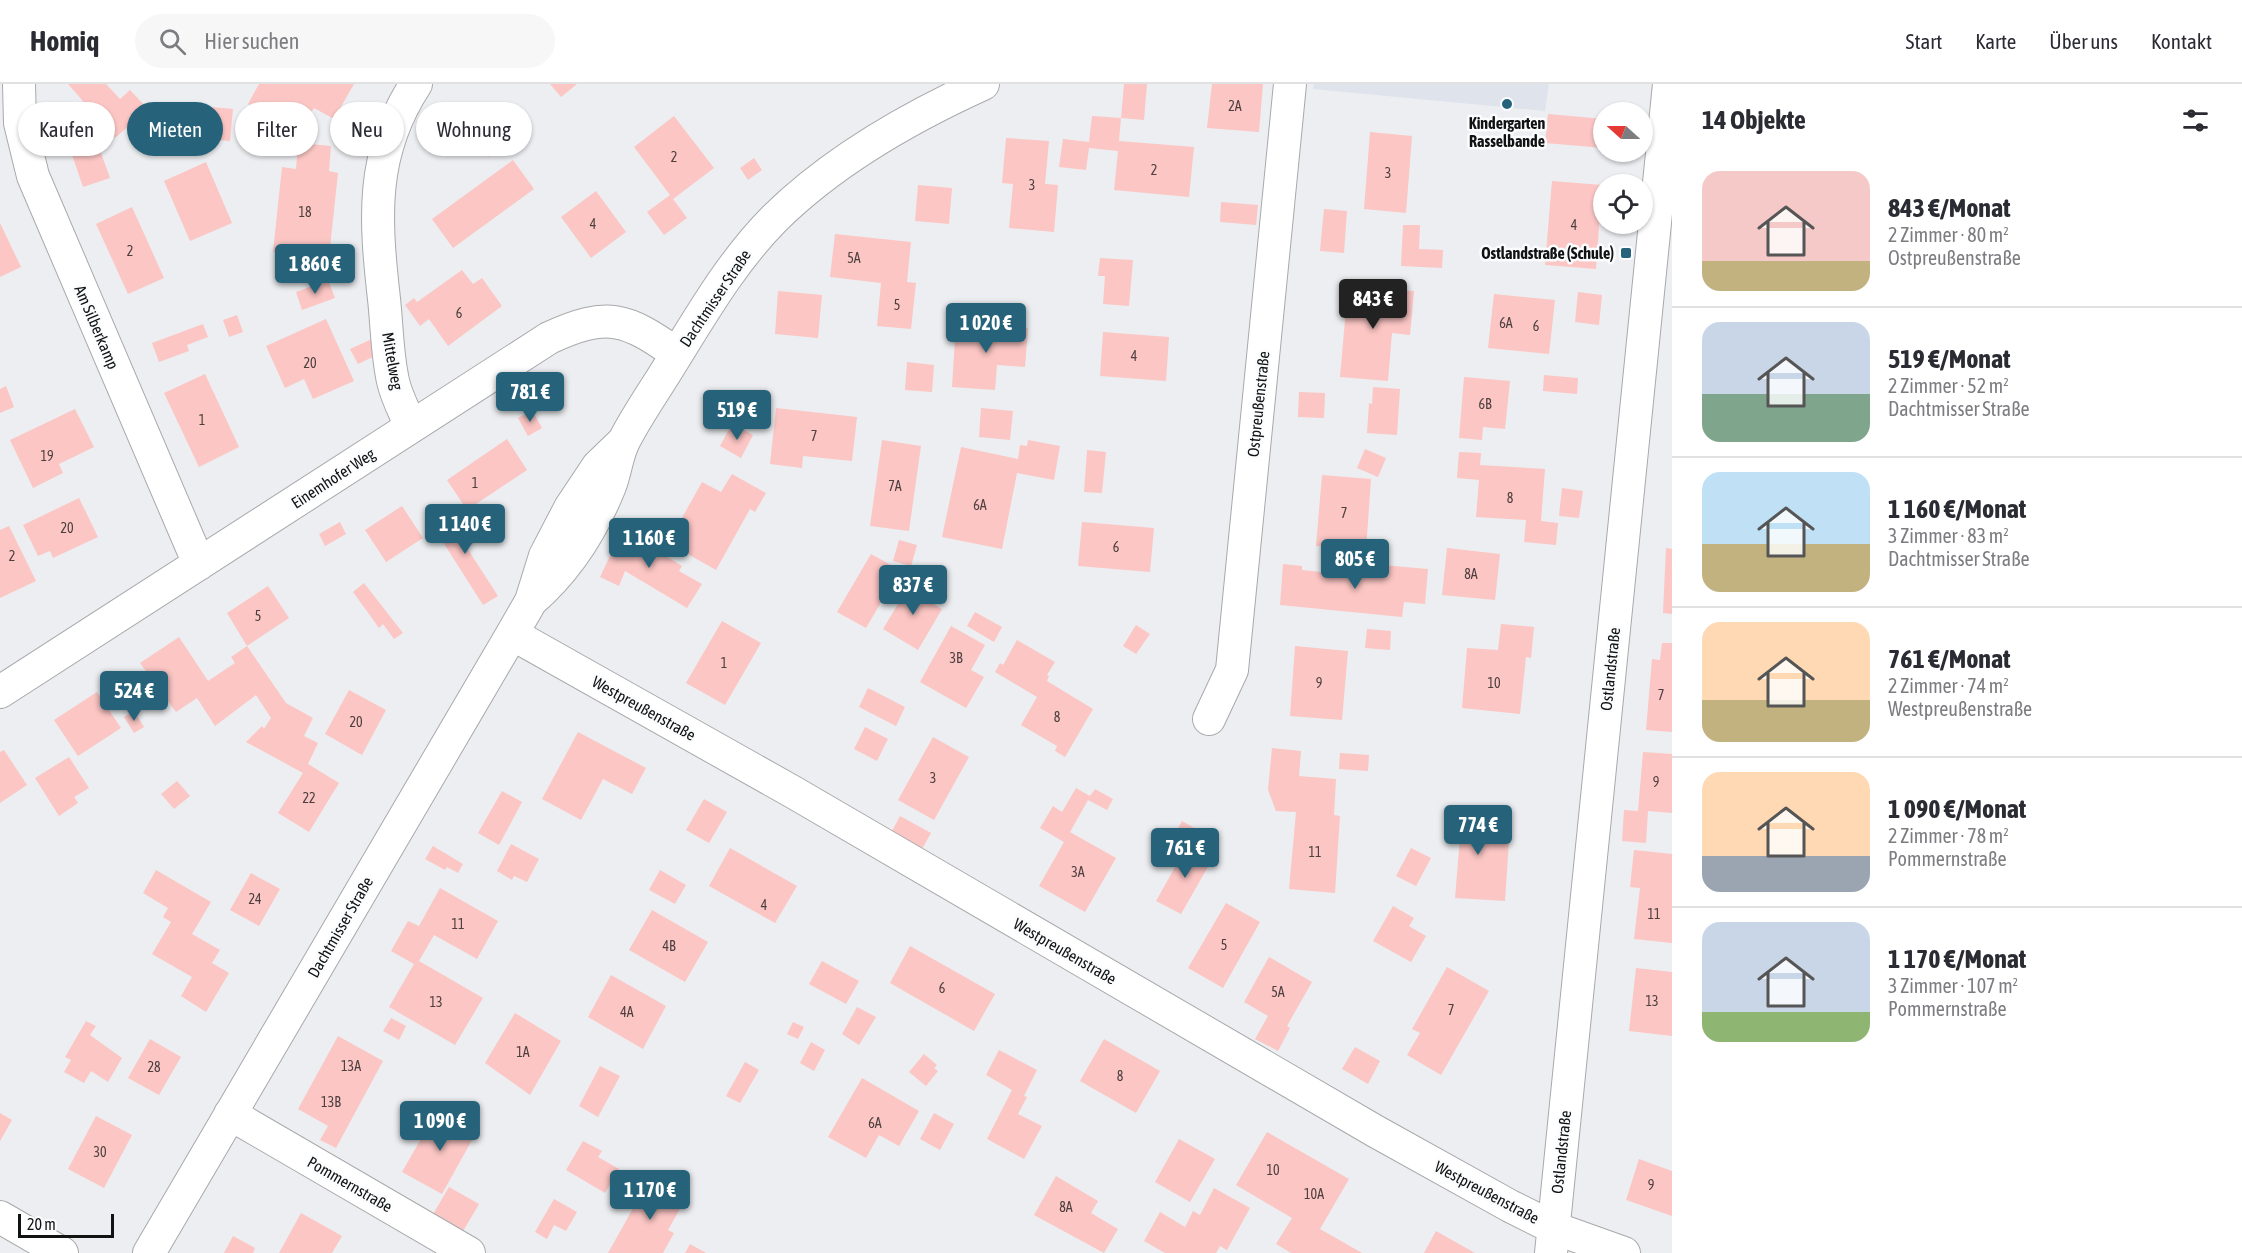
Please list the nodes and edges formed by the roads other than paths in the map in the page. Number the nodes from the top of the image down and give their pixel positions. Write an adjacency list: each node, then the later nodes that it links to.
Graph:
1 (19, 84): 9 (street, Am Silberkamp)
2 (416, 84): 8 (street, Mittelweg)
3 (983, 84): 7 (street, Dachtmisser Straße)
4 (1290, 84): 12 (street, Ostpreußenstraße)
5 (1669, 84): 6 (street, Ostlandstraße)
6 (1660, 297): 15 (street, Ostlandstraße)
7 (677, 354): 8 (street, Einemhofer Weg); 10 (street, Dachtmisser Straße)
8 (411, 427): 9 (street, Einemhofer Weg)
9 (199, 564): 11 (street, Einemhofer Weg)
10 (512, 634): 13 (street, Dachtmisser Straße); 15 (street, Westpreußenstraße)
11 (0, 692)
12 (1209, 719)
13 (231, 1114): 17 (street, Dachtmisser Straße); 18 (street, Pommernstraße)
14 (0, 1217): 16 (street)
15 (1552, 1240): 19 (street, Westpreußenstraße)
16 (62, 1253)
17 (149, 1253)
18 (469, 1253)
19 (1624, 1253)

